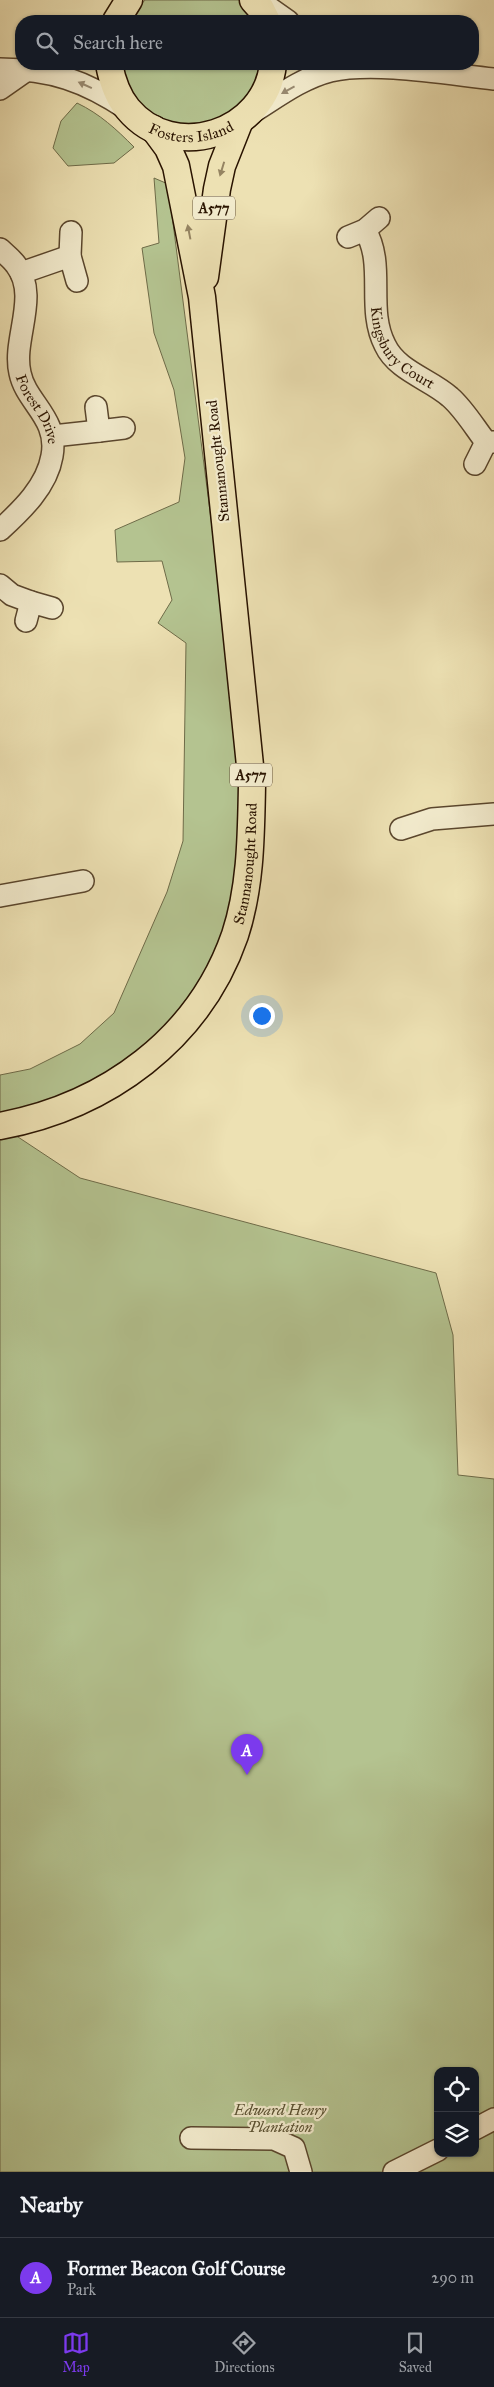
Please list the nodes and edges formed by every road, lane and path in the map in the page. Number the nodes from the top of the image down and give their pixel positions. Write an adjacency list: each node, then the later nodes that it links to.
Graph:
1 (253, 0): 3 (main road)
2 (258, 0): 4 (street)
3 (264, 15)
4 (279, 15)
5 (0, 69): 6 (street)
6 (15, 69)
7 (25, 70): 14 (street)
8 (34, 70): 15 (street, one-way to 8)
9 (110, 70): 15 (main road, Fosters Island / A577)
10 (272, 70): 16 (main road, Fosters Island / A577)
11 (336, 70): 16 (street, one-way to 16)
12 (414, 70): 13 (street)
13 (494, 78)
14 (0, 89)
15 (128, 109): 17 (main road, Fosters Island / A577)
16 (244, 118): 17 (main road, Fosters Island / A577); 24 (main road, Stannanought Road / A577, one-way to 24)
17 (154, 129): 24 (main road, Stannanought Road / A577, one-way to 17)
18 (364, 228): 30 (street, Kingsbury Court)
19 (70, 232): 21 (street)
20 (0, 249): 22 (street)
21 (70, 256): 22 (street); 23 (street)
22 (21, 273): 25 (street, Forest Drive)
23 (77, 281)
24 (202, 297): 39 (main road, Stannanought Road / A577)
25 (10, 375): 29 (street, Forest Drive)
26 (96, 406): 28 (street)
27 (124, 428): 28 (street)
28 (99, 431): 29 (street)
29 (53, 436): 32 (street, Forest Drive)
30 (490, 442): 31 (street, Kingsbury Court)
31 (475, 464)
32 (0, 530)
33 (0, 585): 34 (street)
34 (52, 608)
35 (494, 814): 36 (street)
36 (401, 829)
37 (83, 881): 38 (street)
38 (0, 896)
39 (0, 1126)
40 (494, 2119): 41 (street)
41 (479, 2127)
42 (192, 2138): 44 (street)
43 (434, 2152): 45 (street)
44 (301, 2172)
45 (394, 2172)

